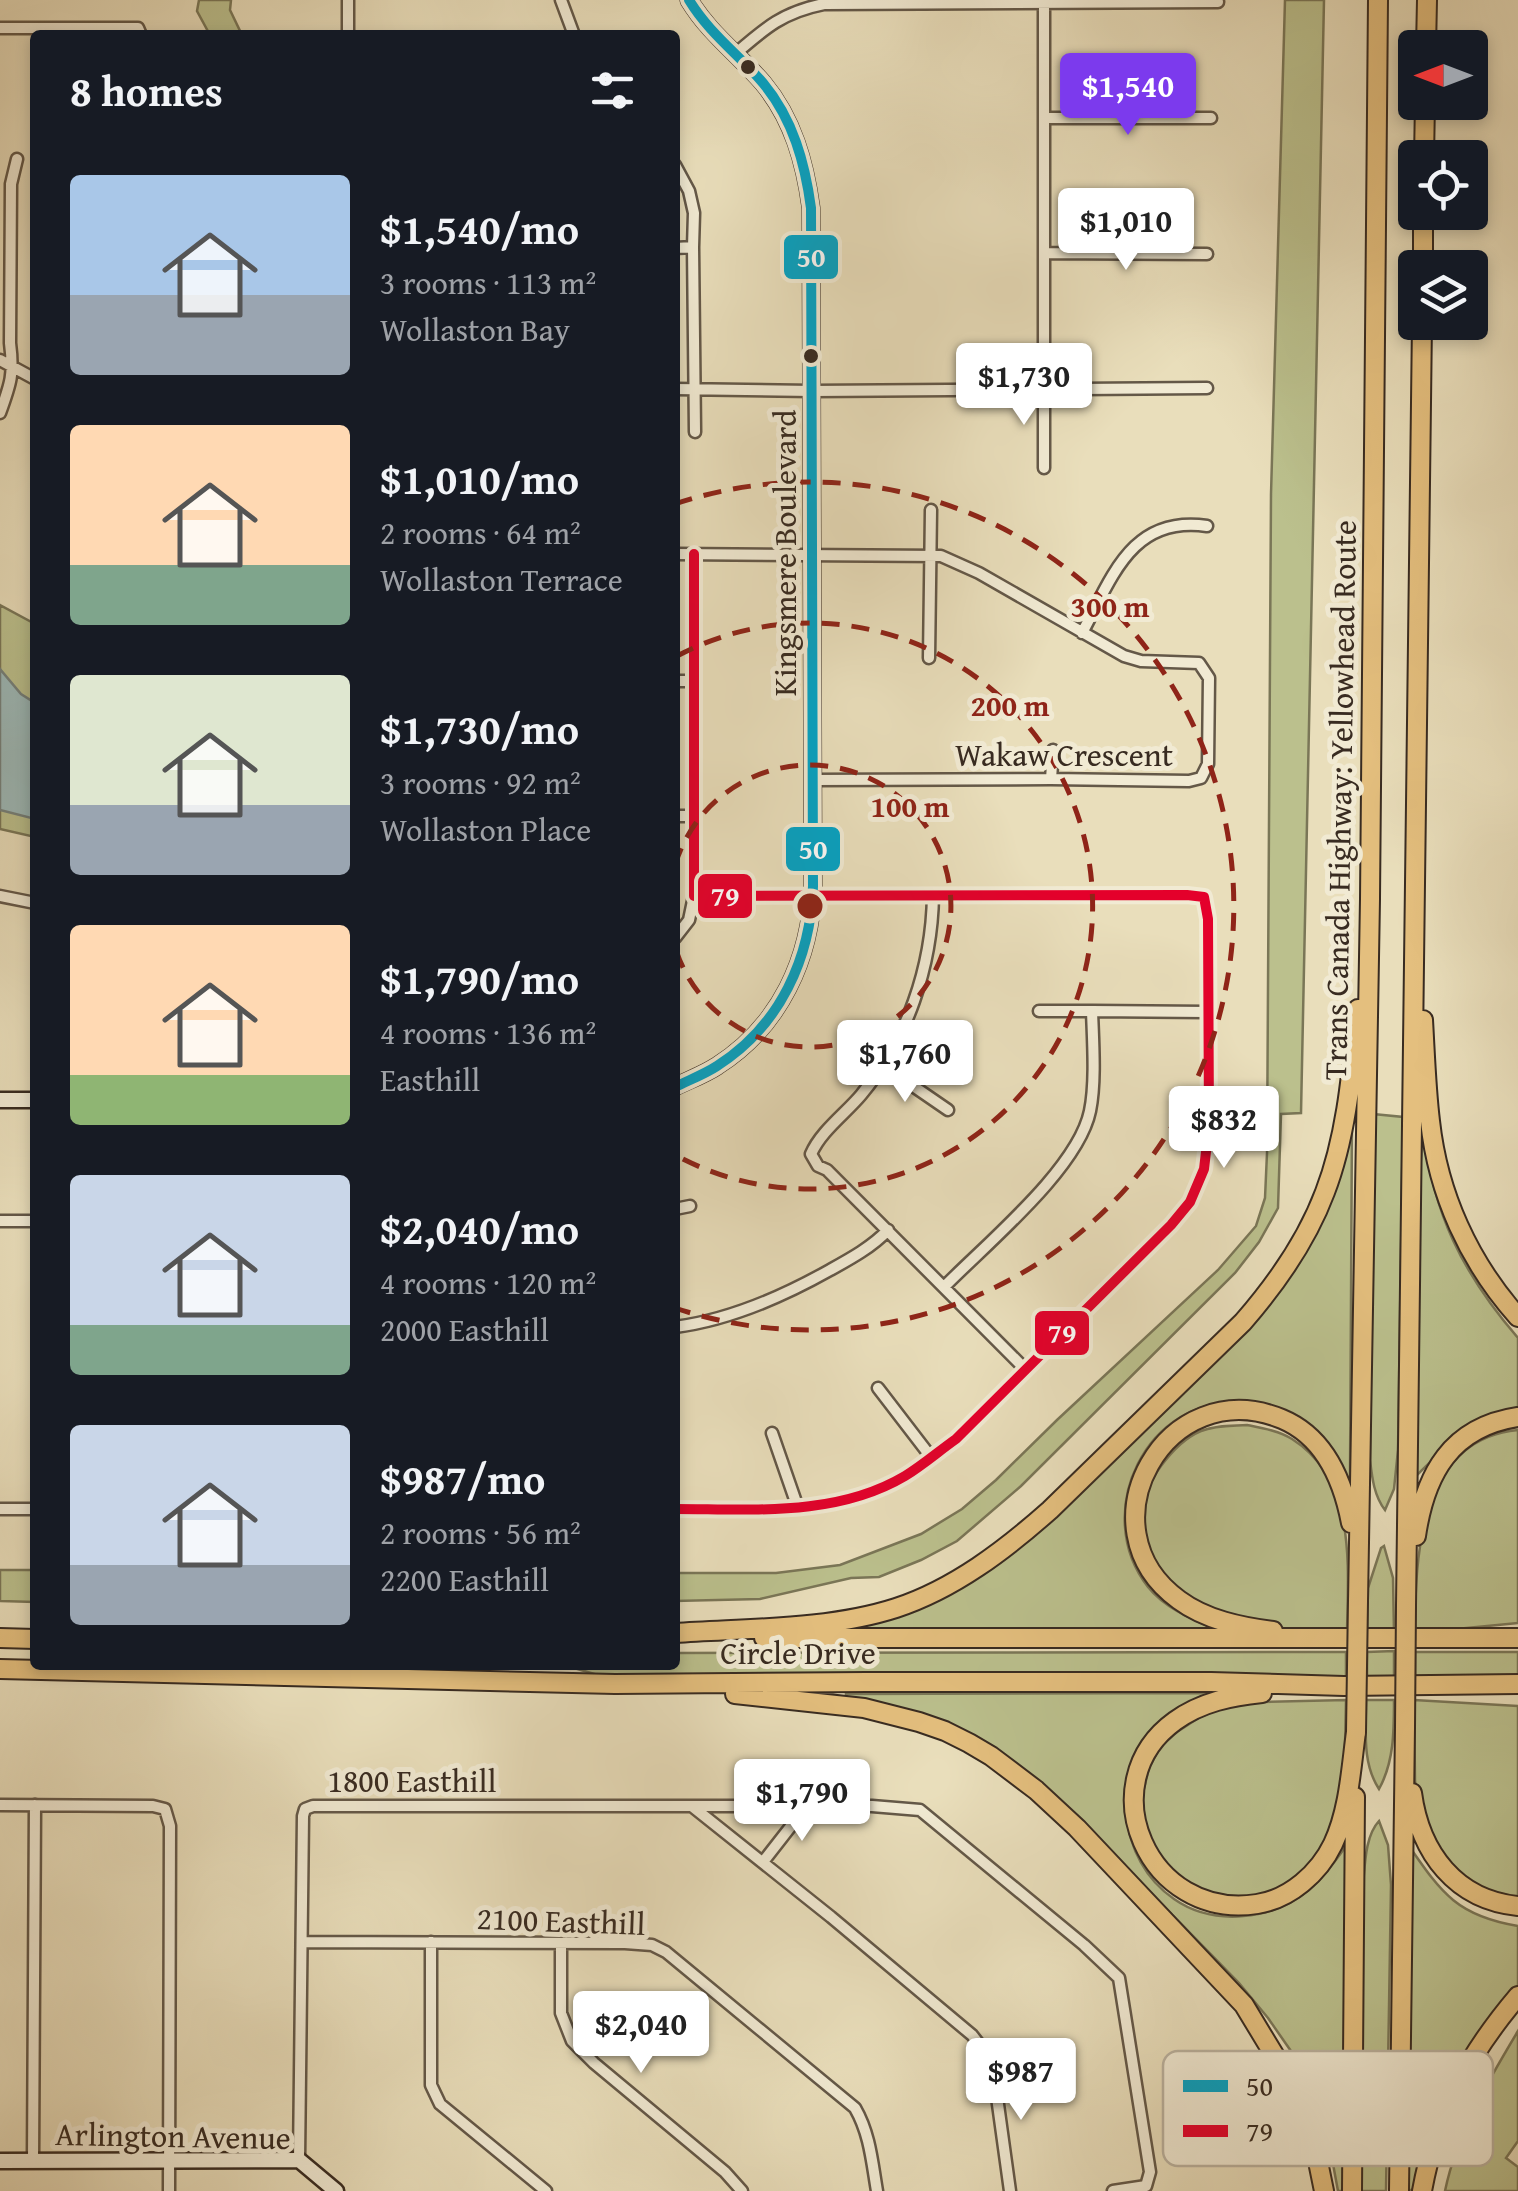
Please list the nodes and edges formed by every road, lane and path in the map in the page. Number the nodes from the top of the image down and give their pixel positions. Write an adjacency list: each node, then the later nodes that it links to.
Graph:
1 (348, 0): 10 (street)
2 (561, 0): 11 (street)
3 (689, 0): 13 (street, Kingsmere Boulevard)
4 (1378, 0): 54 (highway, Trans Canada Highway: Yellowhead Route)
5 (1426, 0): 12 (highway)
6 (1218, 2): 7 (street)
7 (1044, 3): 13 (street); 14 (street)
8 (0, 28): 9 (street)
9 (139, 30)
10 (348, 30)
11 (572, 30)
12 (1426, 30)
13 (734, 55): 30 (street, Kingsmere Boulevard)
14 (1045, 118): 15 (street); 20 (street)
15 (1211, 118)
16 (18, 160): 24 (street)
17 (680, 174): 19 (street)
18 (680, 248): 19 (street)
19 (692, 248): 29 (street)
20 (1044, 253): 21 (street); 26 (street)
21 (1207, 254)
22 (1422, 340): 49 (highway)
23 (0, 360): 24 (street)
24 (14, 367): 25 (street); 31 (street)
25 (30, 376)
26 (1043, 388): 27 (street); 30 (street); 33 (street)
27 (1206, 388)
28 (680, 389): 29 (street)
29 (694, 390): 30 (street); 32 (street)
30 (812, 391): 38 (street, Kingsmere Boulevard)
31 (0, 413)
32 (695, 432)
33 (1044, 468)
34 (930, 510): 39 (street)
35 (1207, 526): 40 (street)
36 (680, 554): 37 (street, Wakaw Crescent)
37 (694, 554): 38 (street, Wakaw Crescent); 43 (street)
38 (812, 555): 39 (street, Wakaw Crescent); 46 (street, Kingsmere Boulevard)
39 (930, 555): 40 (street, Wakaw Crescent); 41 (street)
40 (1082, 634): 45 (street, Wakaw Crescent)
41 (930, 658)
42 (680, 681): 43 (street)
43 (693, 681): 48 (street)
44 (1052, 750): 45 (street)
45 (1051, 779): 46 (street, Wakaw Crescent)
46 (813, 780): 52 (street, Kingsmere Boulevard)
47 (680, 816): 48 (street)
48 (694, 816): 51 (street)
49 (1414, 893): 71 (highway); 83 (highway)
50 (0, 896): 55 (street)
51 (694, 896): 52 (street); 56 (street)
52 (812, 896): 53 (street); 61 (street, Kingsmere Boulevard)
53 (933, 896): 59 (street); 60 (street)
54 (1370, 899): 82 (highway, Trans Canada Highway: Yellowhead Route); 85 (highway)
55 (30, 902)
56 (680, 932)
57 (1039, 1011): 58 (street)
58 (1092, 1011): 59 (street); 70 (street)
59 (1207, 1012): 73 (street)
60 (884, 1066): 64 (street); 69 (street)
61 (680, 1085)
62 (0, 1100): 63 (street)
63 (30, 1100)
64 (948, 1110)
65 (690, 1206): 66 (street)
66 (680, 1208)
67 (0, 1221): 68 (street)
68 (30, 1221)
69 (888, 1230): 70 (street); 72 (street)
70 (944, 1287): 73 (street)
71 (1518, 1317)
72 (680, 1326)
73 (1025, 1369): 77 (street)
74 (878, 1388): 77 (street)
75 (1518, 1417): 83 (highway)
76 (772, 1433): 79 (street)
77 (931, 1457): 79 (street)
78 (680, 1508): 79 (street)
79 (798, 1508)
80 (0, 1509): 81 (street)
81 (30, 1509)
82 (1358, 1602): 91 (highway); 101 (highway, bridge)
83 (1406, 1606): 100 (highway, bridge)
84 (1518, 1626): 90 (highway)
85 (680, 1635)
86 (680, 1636): 91 (highway, Circle Drive)
87 (0, 1638): 89 (highway)
88 (1518, 1638): 90 (highway)
89 (30, 1639)
90 (1384, 1639): 91 (highway)
91 (1338, 1640)
92 (0, 1668): 93 (highway, Circle Drive)
93 (30, 1669)
94 (77, 1670): 95 (highway, Circle Drive)
95 (615, 1684): 98 (highway, Circle Drive); 112 (highway)
96 (1518, 1684): 97 (highway)
97 (1464, 1685): 98 (highway, Circle Drive); 99 (highway)
98 (1344, 1686): 101 (highway)
99 (1518, 1693)
100 (1405, 1727): 107 (highway); 114 (highway)
101 (1356, 1732): 113 (highway)
102 (0, 1805): 103 (street)
103 (35, 1805): 116 (street); 119 (street)
104 (692, 1807): 105 (street, 1800 Easthill); 106 (street); 108 (street, 1800 Easthill)
105 (797, 1807): 106 (street); 130 (street, 1800 Easthill)
106 (763, 1862): 129 (street)
107 (1518, 1906)
108 (302, 1942): 109 (street, 2100 Easthill); 117 (street, 1800 Easthill)
109 (432, 1942): 110 (street, 2100 Easthill); 126 (street)
110 (561, 1943): 127 (street); 128 (street, 2100 Easthill)
111 (1518, 1996): 115 (highway)
112 (1272, 2051)
113 (1353, 2051)
114 (1401, 2051)
115 (1476, 2051)
116 (170, 2160): 117 (street, Arlington Avenue); 119 (street, Arlington Avenue); 124 (street)
117 (299, 2160): 125 (street, Arlington Avenue)
118 (0, 2161): 119 (street, Arlington Avenue)
119 (33, 2161)
120 (1319, 2166): 131 (highway)
121 (1352, 2166): 132 (highway)
122 (1399, 2166): 133 (highway)
123 (1428, 2166): 134 (highway)
124 (170, 2191)
125 (336, 2191)
126 (546, 2191)
127 (742, 2191)
128 (877, 2191)
129 (1010, 2191)
130 (1114, 2191)
131 (1324, 2191)
132 (1352, 2191)
133 (1399, 2191)
134 (1422, 2191)

